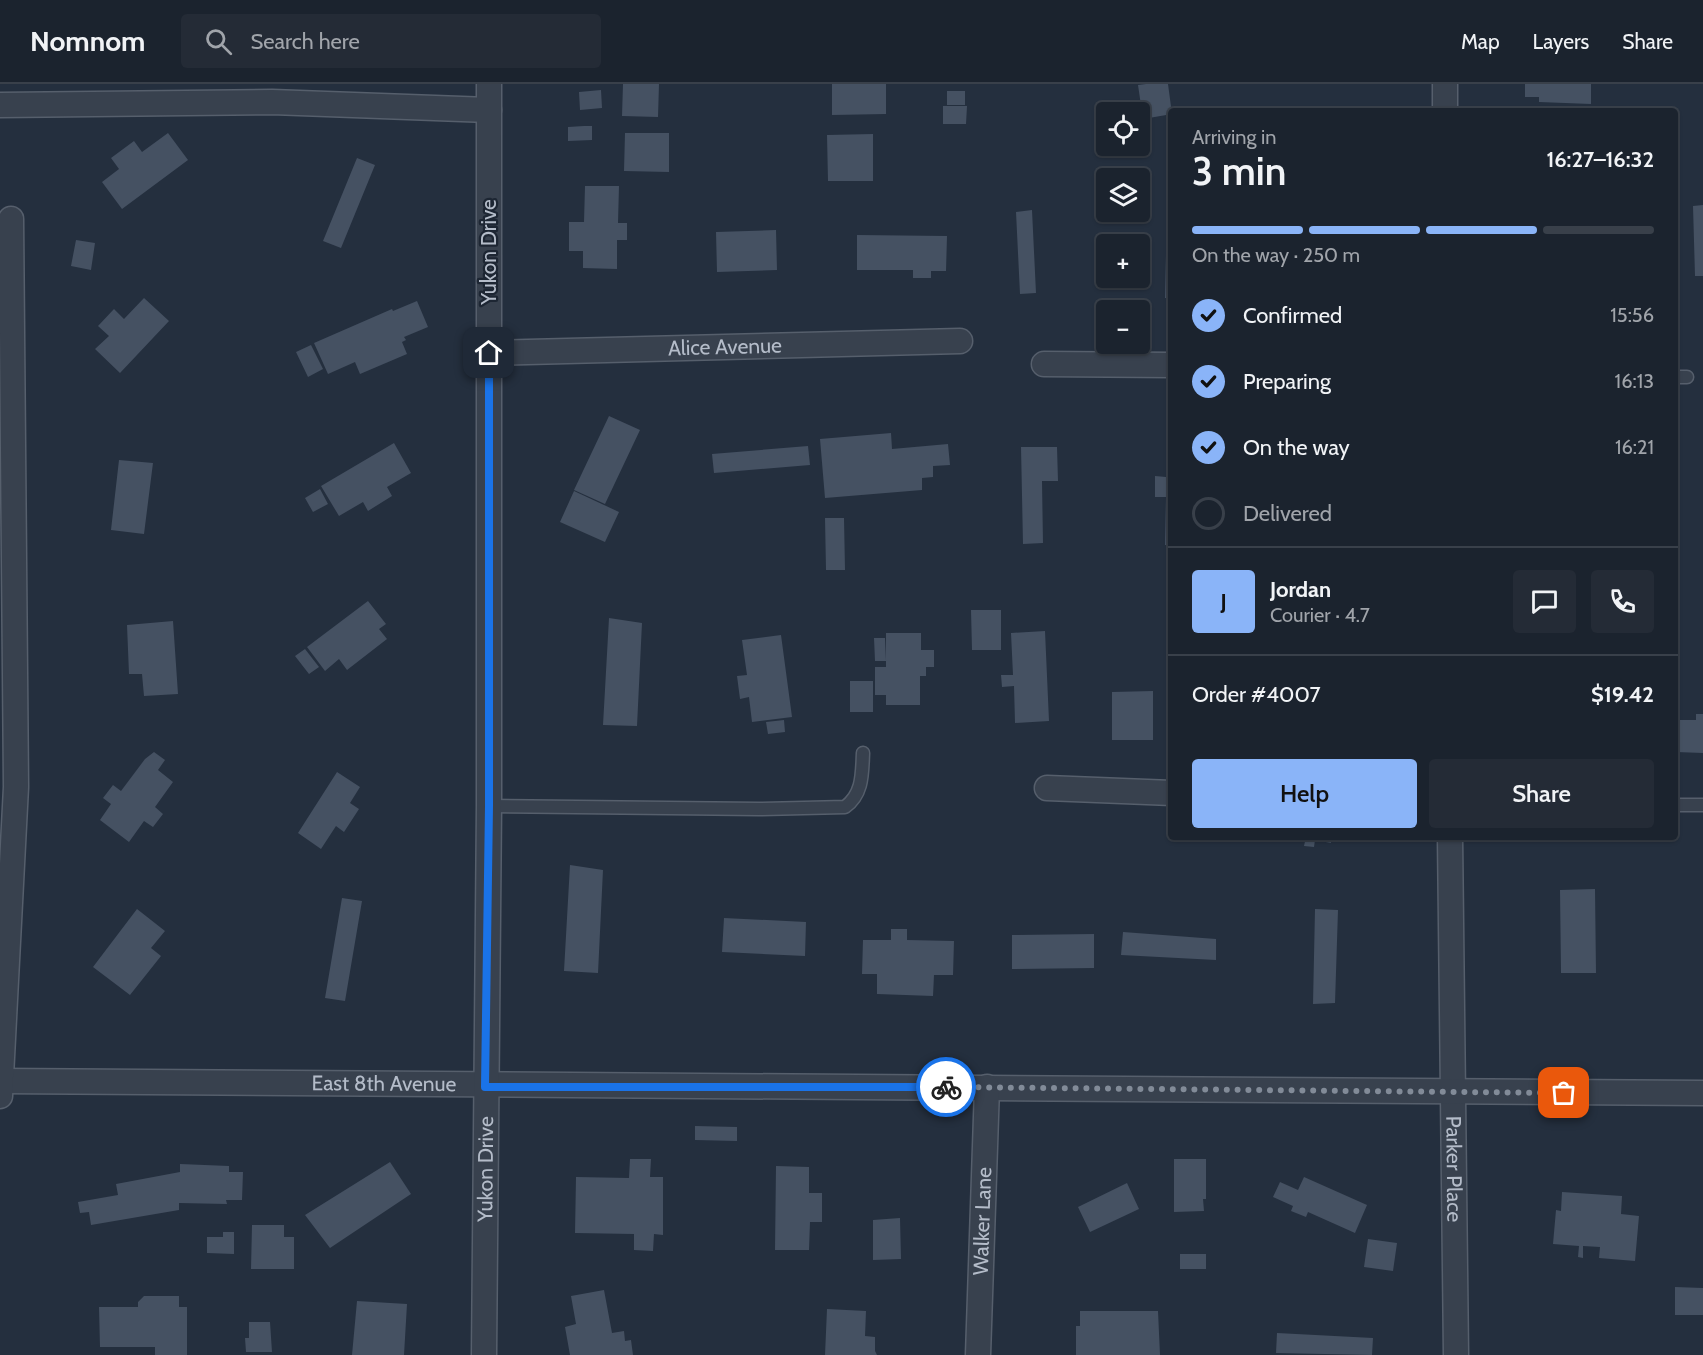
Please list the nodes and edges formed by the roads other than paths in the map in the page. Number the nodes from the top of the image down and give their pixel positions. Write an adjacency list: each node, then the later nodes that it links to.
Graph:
1 (489, 84): 5 (street, Yukon Drive)
2 (1445, 84): 4 (street)
3 (0, 105): 5 (street)
4 (1445, 108)
5 (489, 110): 8 (street, Yukon Drive)
6 (11, 219): 18 (street)
7 (960, 341): 8 (street, Alice Avenue)
8 (489, 353): 16 (street, Yukon Drive)
9 (1044, 364): 10 (street)
10 (1168, 365)
11 (863, 753): 16 (lane)
12 (1047, 788): 13 (street)
13 (1168, 793)
14 (1678, 805): 15 (lane)
15 (1703, 805)
16 (489, 806): 19 (street, Yukon Drive)
17 (1450, 840): 21 (street, Parker Place)
18 (0, 1082): 19 (street, East 8th Avenue); 23 (street)
19 (485, 1087): 20 (street, East 8th Avenue); 24 (street, Yukon Drive)
20 (987, 1087): 21 (street, East 8th Avenue); 25 (street, Walker Lane)
21 (1454, 1092): 22 (street, East 8th Avenue); 26 (street, Parker Place)
22 (1703, 1093)
23 (0, 1096)
24 (484, 1355)
25 (978, 1355)
26 (1456, 1355)

